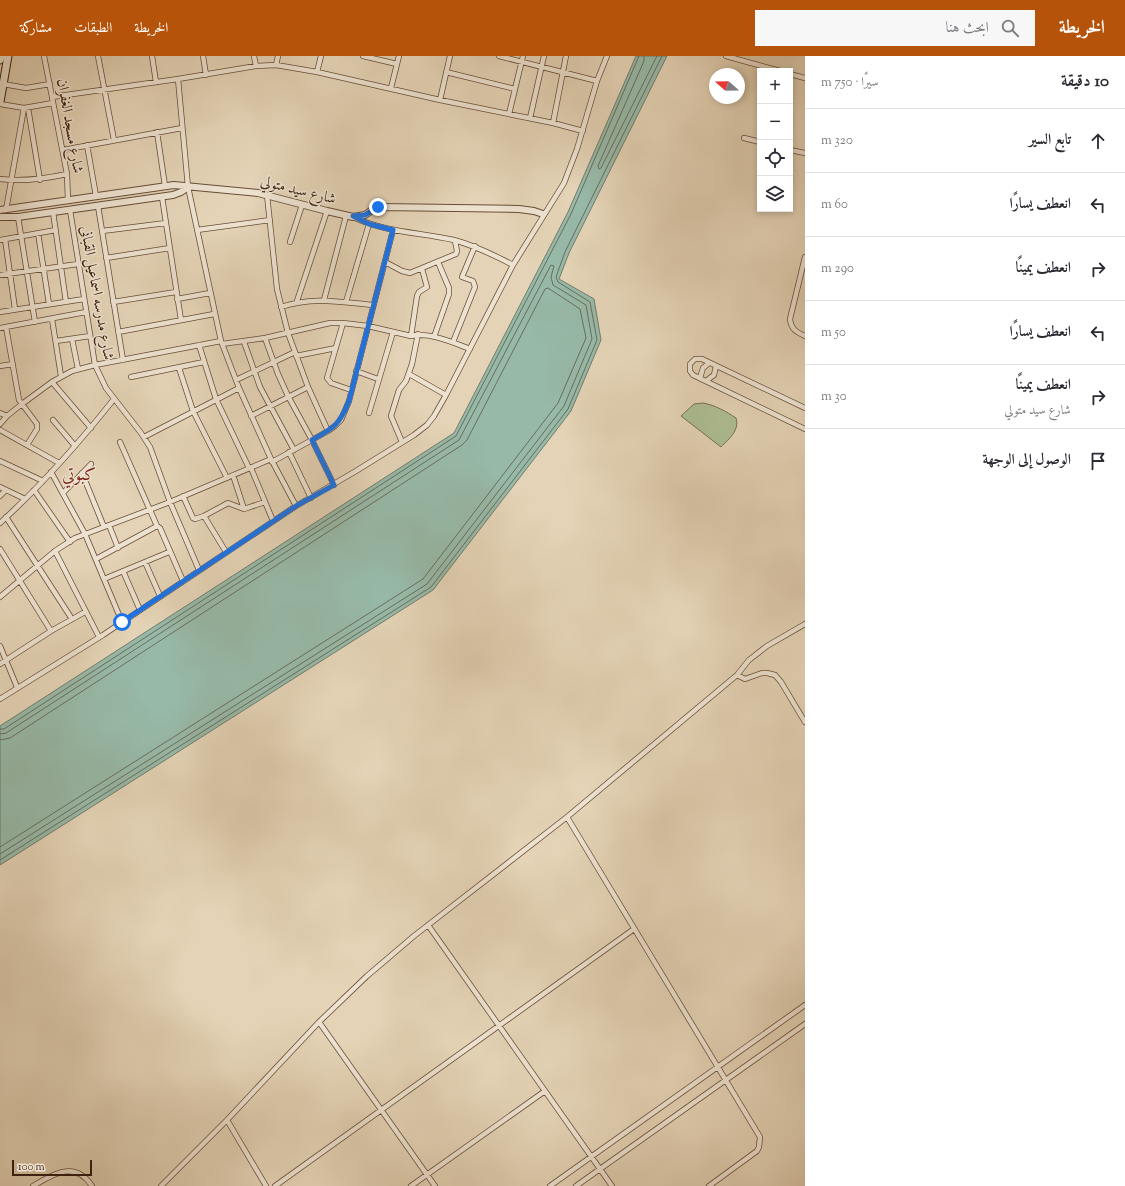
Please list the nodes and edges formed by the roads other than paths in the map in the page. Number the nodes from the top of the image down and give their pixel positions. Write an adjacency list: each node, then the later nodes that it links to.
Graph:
1 (1, 56): 19 (main road)
2 (8, 56): 35 (main road)
3 (44, 56): 36 (street, شارع مسجد الغفران)
4 (98, 56): 39 (street)
5 (152, 56): 34 (street)
6 (203, 56): 29 (street)
7 (254, 56): 23 (street)
8 (278, 56): 22 (street)
9 (321, 56): 26 (street)
10 (363, 56): 21 (street)
11 (399, 56): 21 (street)
12 (450, 56): 27 (street)
13 (499, 56): 20 (street)
14 (523, 56): 20 (street)
15 (544, 56): 24 (street)
16 (566, 56): 28 (street)
17 (607, 56): 33 (street)
18 (726, 56): 25 (street)
19 (0, 60)
20 (522, 62): 24 (street); 38 (street)
21 (397, 64): 37 (street)
22 (276, 65): 23 (street); 26 (street)
23 (256, 66): 29 (street)
24 (542, 66): 28 (street); 46 (street)
25 (769, 68)
26 (317, 72): 37 (street)
27 (446, 72): 38 (street); 41 (street)
28 (563, 72): 33 (street); 47 (street)
29 (206, 75): 32 (street)
30 (793, 75): 31 (street)
31 (805, 78)
32 (178, 80): 34 (street); 48 (street)
33 (597, 81): 49 (street)
34 (156, 82): 39 (street)
35 (3, 84): 36 (street); 42 (main road)
36 (50, 84): 40 (street, شارع مسجد الغفران)
37 (391, 88): 41 (street)
38 (515, 89): 45 (street)
39 (105, 90): 40 (street); 52 (street)
40 (52, 97): 43 (street, شارع مسجد الغفران)
41 (440, 100): 45 (street)
42 (0, 103): 44 (street)
43 (53, 103): 44 (street); 55 (street, شارع مسجد الغفران)
44 (26, 108): 60 (street); 61 (street)
45 (509, 114): 46 (street)
46 (530, 118): 47 (street)
47 (552, 123): 49 (street)
48 (182, 128): 50 (street); 63 (street)
49 (583, 131): 74 (street)
50 (157, 132): 52 (street); 62 (street)
51 (744, 138): 53 (street)
52 (114, 140): 54 (street)
53 (757, 141)
54 (87, 145): 55 (street); 65 (street)
55 (63, 150): 58 (street, شارع مسجد الغفران)
56 (793, 151): 57 (street)
57 (805, 153)
58 (67, 174): 61 (street); 67 (street, شارع مسجد الغفران)
59 (0, 179): 60 (street)
60 (12, 180): 61 (street); 70 (street)
61 (40, 180)
62 (165, 186): 63 (street, شارع سيد متولي); 65 (street, شارع سيد متولي)
63 (188, 187): 64 (street, شارع سيد متولي); 66 (street, شارع سيد متولي); 83 (street)
64 (267, 195): 68 (street, شارع سيد متولي); 79 (street)
65 (96, 196): 67 (street, شارع سيد متولي)
66 (162, 197): 69 (street, شارع سيد متولي); 80 (street)
67 (68, 201): 70 (street, شارع سيد متولي)
68 (302, 205): 72 (street, شارع سيد متولي); 90 (street)
69 (98, 206): 71 (street, شارع سيد متولي); 85 (street)
70 (3, 210)
71 (70, 210): 73 (street, شارع سيد متولي); 97 (street, شارع مدرسه اسماعيل القبانى)
72 (327, 211): 75 (street, شارع سيد متولي); 110 (street)
73 (53, 212): 78 (street, شارع سيد متولي); 82 (street)
74 (543, 214): 76 (street, شارع سيد متولي); 98 (street)
75 (346, 216): 76 (street, شارع سيد متولي); 109 (street)
76 (353, 216): 81 (street)
77 (0, 217): 78 (street, شارع سيد متولي)
78 (18, 217): 87 (street)
79 (270, 220): 83 (street); 116 (street)
80 (166, 223): 85 (street); 92 (street)
81 (369, 224): 84 (street); 113 (street)
82 (56, 230): 86 (street); 99 (street)
83 (197, 230): 106 (street)
84 (393, 230): 89 (street); 95 (street)
85 (102, 231): 94 (street)
86 (38, 233): 87 (street); 100 (street)
87 (22, 236): 88 (street); 102 (street)
88 (3, 239): 103 (street)
89 (455, 241): 91 (street); 96 (street)
90 (290, 242)
91 (475, 246): 98 (street); 142 (street)
92 (170, 248): 94 (street); 105 (street)
93 (805, 257): 135 (street)
94 (106, 258): 112 (street)
95 (385, 262): 101 (street); 115 (street)
96 (438, 262): 101 (street); 136 (street)
97 (78, 264): 99 (street); 107 (street, شارع مدرسه اسماعيل القبانى)
98 (513, 265): 145 (street)
99 (61, 266): 100 (street); 111 (street)
100 (43, 269): 102 (street); 114 (street)
101 (422, 269): 134 (street)
102 (27, 271): 103 (street); 117 (street)
103 (10, 274): 104 (street); 118 (street)
104 (0, 275)
105 (176, 292): 108 (street); 112 (street)
106 (210, 293): 108 (street); 121 (street)
107 (84, 299): 111 (street); 120 (street, شارع مدرسه اسماعيل القبانى)
108 (177, 299): 123 (street)
109 (324, 300): 110 (street); 113 (street)
110 (297, 301): 116 (street)
111 (66, 302): 114 (street)
112 (114, 302): 129 (street)
113 (346, 302): 115 (street)
114 (49, 304): 117 (street)
115 (373, 305): 126 (street)
116 (281, 306): 131 (street)
117 (33, 307): 118 (street); 124 (street)
118 (15, 309): 119 (street)
119 (0, 312)
120 (86, 312): 122 (street); 133 (street, شارع مدرسه اسماعيل القبانى)
121 (214, 314): 123 (street); 140 (street)
122 (52, 319): 124 (street); 139 (street)
123 (180, 320): 129 (street)
124 (35, 322): 127 (street)
125 (343, 323): 126 (street); 131 (street); 144 (street)
126 (368, 326): 130 (street); 158 (street)
127 (6, 327): 128 (street); 151 (street)
128 (0, 328)
129 (118, 332): 147 (street)
130 (393, 332): 134 (street); 163 (street)
131 (288, 333): 137 (street); 146 (street)
132 (418, 334): 134 (street); 136 (street); 159 (street)
133 (90, 336): 138 (street); 152 (street, شارع مدرسه اسماعيل القبانى)
134 (411, 336)
135 (805, 336)
136 (434, 337): 142 (street)
137 (265, 338): 141 (street); 149 (street)
138 (72, 339): 139 (street); 156 (street)
139 (56, 342): 160 (street)
140 (221, 342): 141 (street); 143 (street); 164 (street)
141 (244, 342): 157 (street)
142 (453, 342): 145 (street)
143 (198, 345): 147 (street); 148 (street)
144 (336, 348): 146 (street); 169 (street)
145 (470, 349): 170 (street)
146 (296, 354): 149 (street); 167 (street)
147 (123, 360): 152 (street)
148 (204, 362): 155 (street); 172 (street)
149 (273, 362): 157 (street); 171 (street)
150 (709, 363): 154 (street); 162 (street); 162 (street)
151 (13, 364): 153 (street); 174 (street)
152 (95, 365): 156 (street); 173 (street, شارع مدرسه اسماعيل القبانى)
153 (0, 366)
154 (716, 366): 165 (street); 176 (street)
155 (180, 368): 161 (street); 177 (street)
156 (78, 369): 160 (street)
157 (254, 371): 164 (street); 175 (street)
158 (356, 372): 163 (street); 169 (street)
159 (409, 374): 170 (street); 191 (street)
160 (61, 376): 166 (street)
161 (131, 377)
162 (700, 378): 165 (street)
163 (378, 379): 179 (street)
164 (236, 380): 168 (street)
165 (706, 381): 185 (street)
166 (52, 382): 174 (street); 184 (street)
167 (308, 387): 171 (street); 187 (street)
168 (239, 388): 172 (street); 181 (street)
169 (351, 390): 187 (street)
170 (446, 395): 191 (street)
171 (288, 396): 175 (street); 189 (street)
172 (216, 399): 177 (street); 200 (street)
173 (114, 400): 184 (street); 188 (street, شارع مدرسه اسماعيل القبانى)
174 (22, 404): 180 (street); 192 (street)
175 (270, 406): 181 (street); 194 (street)
176 (805, 408)
177 (193, 411): 188 (street); 204 (street)
178 (0, 413): 180 (street)
179 (369, 413)
180 (7, 416): 183 (street)
181 (251, 416): 196 (street)
182 (53, 420): 193 (street)
183 (0, 424)
184 (91, 428): 193 (street)
185 (805, 429)
186 (0, 430): 192 (street)
187 (328, 431): 189 (street)
188 (144, 437): 215 (street, شارع مدرسه اسماعيل القبانى)
189 (312, 440): 194 (street); 206 (street)
190 (120, 442): 218 (street)
191 (402, 442): 206 (street)
192 (27, 445): 198 (street)
193 (75, 446): 198 (street)
194 (294, 450): 195 (street)
195 (289, 452): 196 (street); 213 (street)
196 (271, 460): 200 (street); 217 (street)
197 (0, 461): 205 (street)
198 (59, 463): 201 (street)
199 (91, 464): 202 (street)
200 (250, 468): 203 (street); 216 (street)
201 (51, 472): 205 (street); 210 (street)
202 (82, 473): 210 (street); 226 (street)
203 (233, 475): 204 (street); 219 (street)
204 (227, 478): 212 (street)
205 (43, 481): 209 (street)
206 (334, 485): 213 (street)
207 (0, 487): 208 (street)
208 (6, 490): 211 (street); 214 (street)
209 (34, 490): 214 (street); 228 (street)
210 (63, 493): 227 (street)
211 (0, 496)
212 (183, 496): 215 (street); 220 (street)
213 (311, 498): 217 (street)
214 (25, 499): 221 (street)
215 (170, 502): 218 (street); 237 (street, شارع مدرسه اسماعيل القبانى)
216 (265, 502): 219 (street); 222 (street)
217 (296, 506): 222 (street)
218 (150, 508): 224 (street); 225 (street)
219 (244, 509): 220 (street)
220 (204, 516): 233 (street)
221 (6, 517): 223 (street); 236 (street)
222 (273, 521): 233 (street)
223 (0, 523)
224 (109, 525): 226 (street); 229 (street)
225 (157, 526): 229 (street); 232 (street)
226 (104, 527): 227 (street)
227 (85, 534): 228 (street); 234 (street)
228 (70, 542): 231 (street)
229 (118, 548): 234 (street)
230 (0, 549): 240 (street)
231 (55, 551): 236 (street); 245 (street)
232 (170, 552): 235 (street); 241 (street)
233 (226, 552): 237 (street)
234 (96, 560): 239 (street)
235 (145, 562): 238 (street); 242 (street)
236 (38, 565): 240 (street); 246 (street)
237 (199, 570): 241 (street)
238 (123, 571): 239 (street); 244 (street)
239 (104, 580): 247 (street)
240 (21, 581): 243 (street); 249 (street)
241 (183, 581): 242 (street)
242 (160, 596): 244 (street)
243 (0, 597)
244 (140, 610): 247 (street)
245 (85, 612): 249 (street); 250 (street)
246 (70, 616)
247 (122, 622): 250 (street)
248 (805, 624): 254 (street)
249 (51, 631): 252 (street)
250 (99, 637): 255 (street)
251 (0, 646): 252 (street)
252 (6, 660): 253 (street); 255 (street)
253 (0, 664)
254 (736, 675): 257 (street); 258 (street)
255 (17, 687): 256 (street)
256 (0, 699)
257 (805, 722)
258 (567, 817): 259 (street); 260 (street)
259 (428, 925): 262 (street); 264 (street)
260 (634, 929): 264 (street); 265 (street)
261 (805, 1005): 265 (street)
262 (319, 1022): 268 (street); 269 (street)
263 (805, 1024): 266 (street)
264 (498, 1026): 267 (street); 268 (street)
265 (717, 1067): 266 (street); 270 (street)
266 (725, 1080): 271 (street); 283 (street)
267 (545, 1091): 270 (street); 272 (street)
268 (381, 1110): 272 (street); 277 (street)
269 (227, 1120): 275 (street); 276 (street)
270 (592, 1157): 271 (street); 280 (street)
271 (600, 1169): 281 (street); 282 (street)
272 (427, 1175): 278 (street); 279 (street)
273 (33, 1186): 274 (street)
274 (92, 1186)
275 (162, 1186)
276 (266, 1186)
277 (275, 1186)
278 (411, 1186)
279 (435, 1186)
280 (550, 1186)
281 (576, 1186)
282 (612, 1186)
283 (709, 1186)

